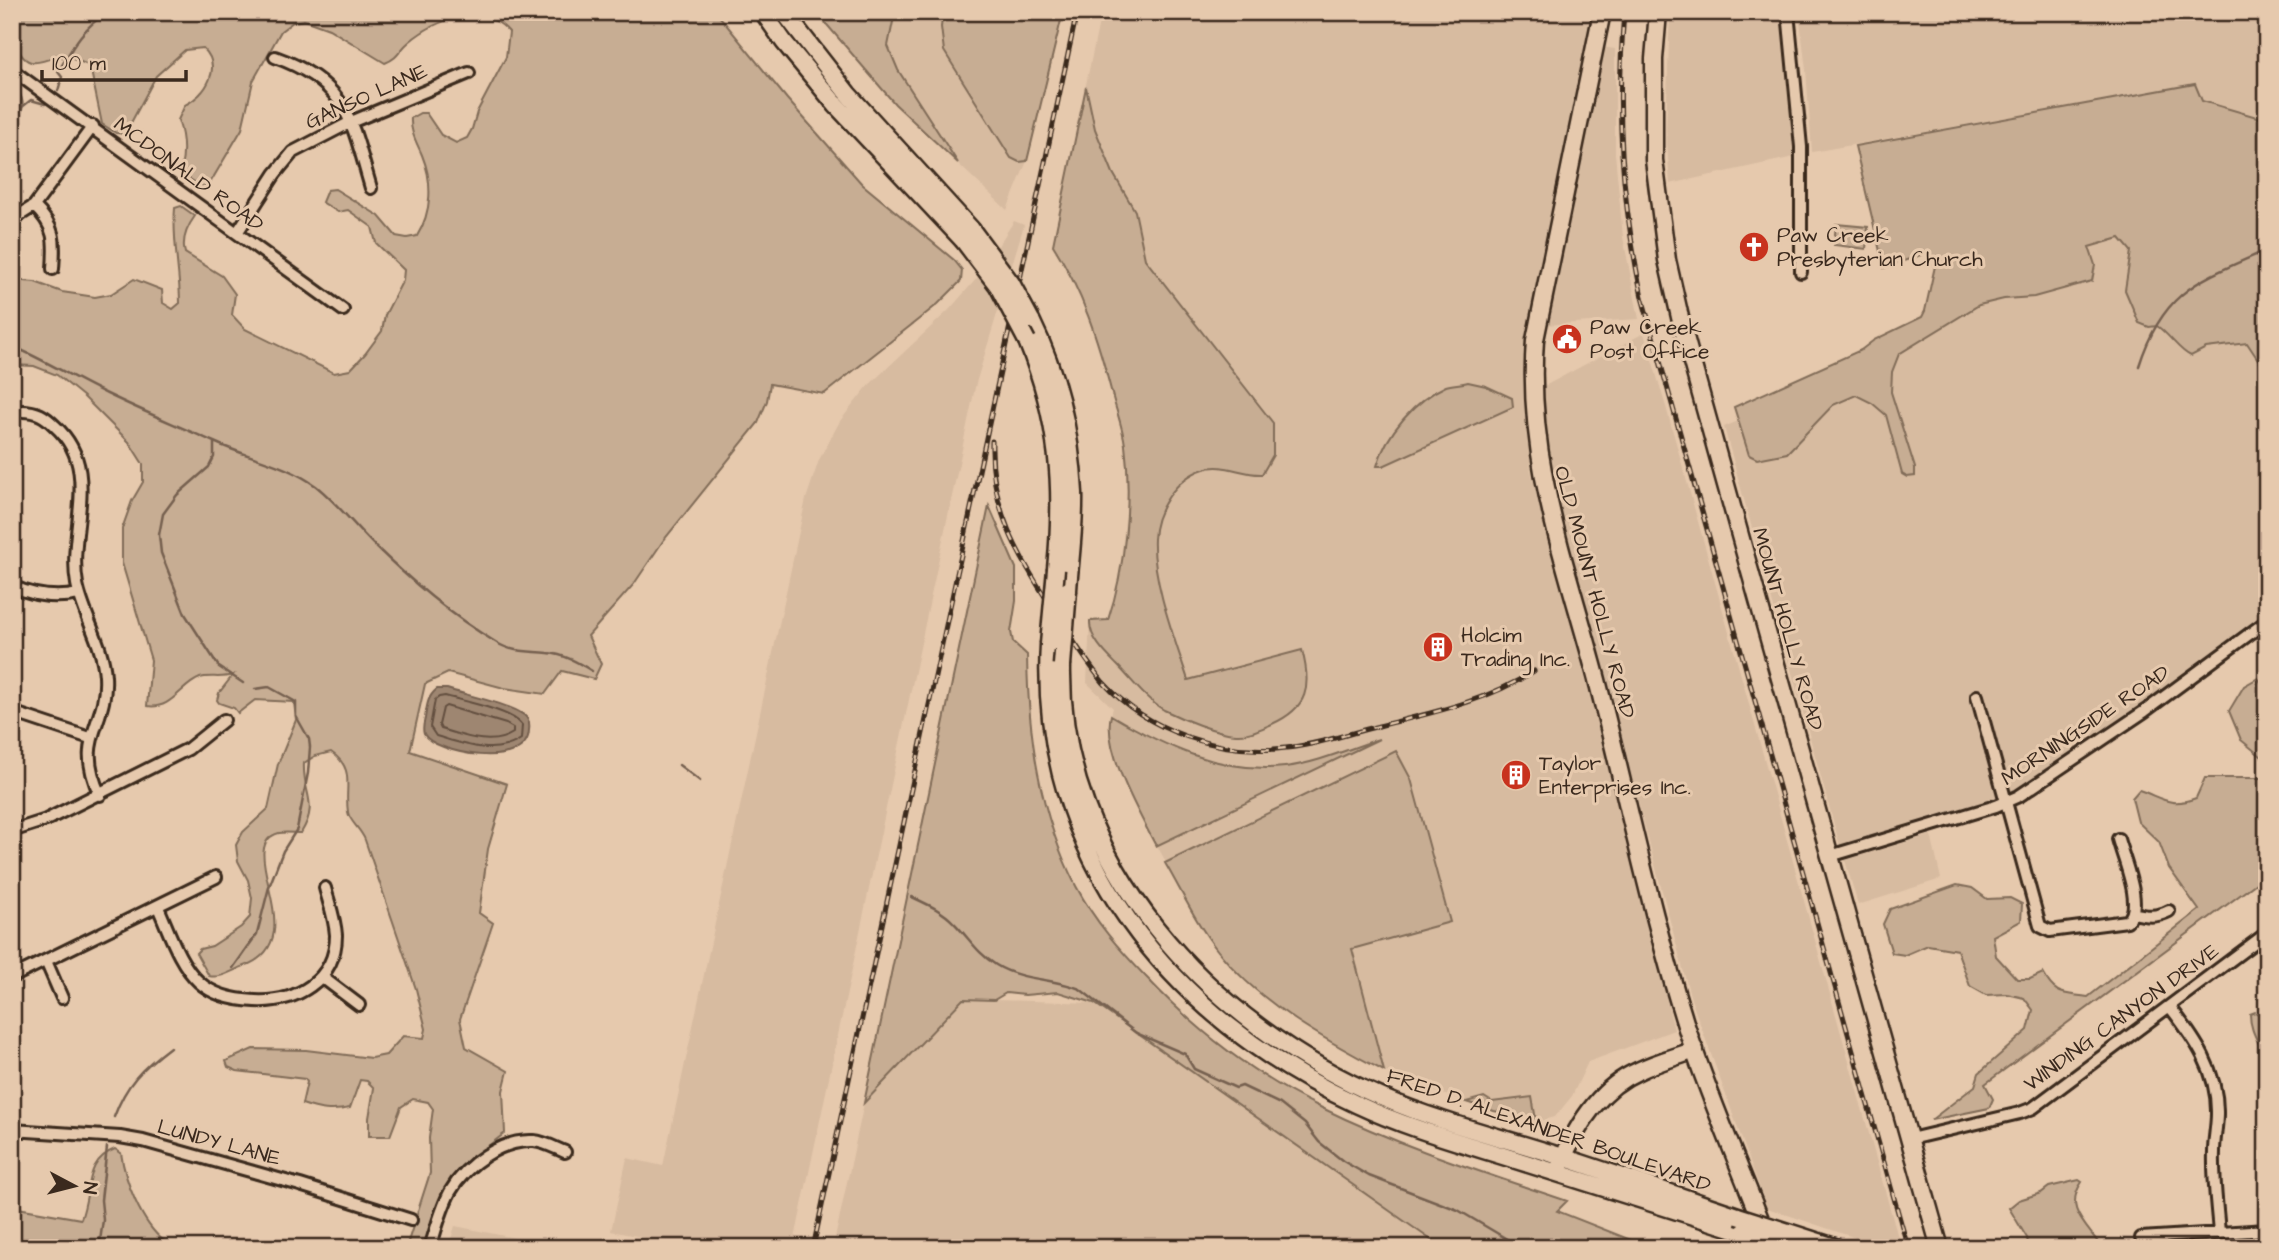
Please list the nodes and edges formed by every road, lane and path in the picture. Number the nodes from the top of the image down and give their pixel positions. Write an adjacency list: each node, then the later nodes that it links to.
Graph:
1 (763, 12): 15 (main road, FRED D. ALEXANDER BOULEVARD)
2 (784, 12): 15 (main road, FRED D. ALEXANDER BOULEVARD)
3 (1602, 12): 44 (main road, OLD MOUNT HOLLY ROAD)
4 (1658, 12): 31 (main road, MOUNT HOLLY ROAD)
5 (1788, 12): 17 (street)
6 (275, 57): 9 (street)
7 (12, 70): 10 (street, MCDONALD ROAD)
8 (469, 74): 9 (street, GANSO LANE)
9 (351, 122): 11 (street); 14 (street, GANSO LANE)
10 (93, 127): 12 (street); 14 (street, MCDONALD ROAD)
11 (371, 188)
12 (34, 206): 13 (street); 16 (street)
13 (12, 220)
14 (237, 233): 18 (street, MCDONALD ROAD)
15 (967, 235): 48 (main road, FRED D. ALEXANDER BOULEVARD, bridge); 49 (main road, FRED D. ALEXANDER BOULEVARD, bridge)
16 (53, 270)
17 (1801, 272)
18 (343, 310)
19 (22, 411): 21 (street)
20 (12, 586): 21 (street)
21 (79, 594): 26 (street)
22 (2267, 621): 28 (street, MORNINGSIDE ROAD)
23 (1977, 696): 28 (street)
24 (12, 712): 26 (street)
25 (225, 720): 27 (street)
26 (90, 738): 27 (street)
27 (100, 795): 29 (street)
28 (2006, 802): 31 (street, MORNINGSIDE ROAD); 36 (street)
29 (12, 831)
30 (2118, 839): 36 (street)
31 (1830, 856): 46 (main road, MOUNT HOLLY ROAD)
32 (216, 877): 34 (street)
33 (325, 888): 40 (street)
34 (158, 907): 38 (street); 40 (street)
35 (2169, 911): 36 (street)
36 (2133, 913)
37 (2267, 933): 43 (street, WINDING CANYON DRIVE)
38 (47, 961): 39 (street); 41 (street)
39 (12, 977)
40 (321, 977): 42 (street)
41 (62, 998)
42 (359, 1005)
43 (2170, 1007): 46 (street, WINDING CANYON DRIVE); 52 (street)
44 (1695, 1050): 48 (main road); 55 (main road, OLD MOUNT HOLLY ROAD)
45 (12, 1130): 50 (street, LUNDY LANE)
46 (1910, 1139): 58 (main road, MOUNT HOLLY ROAD)
47 (565, 1152): 54 (street)
48 (1563, 1157): 49 (main road); 57 (main road, FRED D. ALEXANDER BOULEVARD, bridge)
49 (1556, 1173): 56 (main road, FRED D. ALEXANDER BOULEVARD, bridge)
50 (411, 1220)
51 (2267, 1230): 52 (street)
52 (2219, 1233): 53 (street)
53 (2141, 1238)
54 (430, 1248)
55 (1771, 1248)
56 (1793, 1248)
57 (1838, 1248)
58 (1940, 1248)

